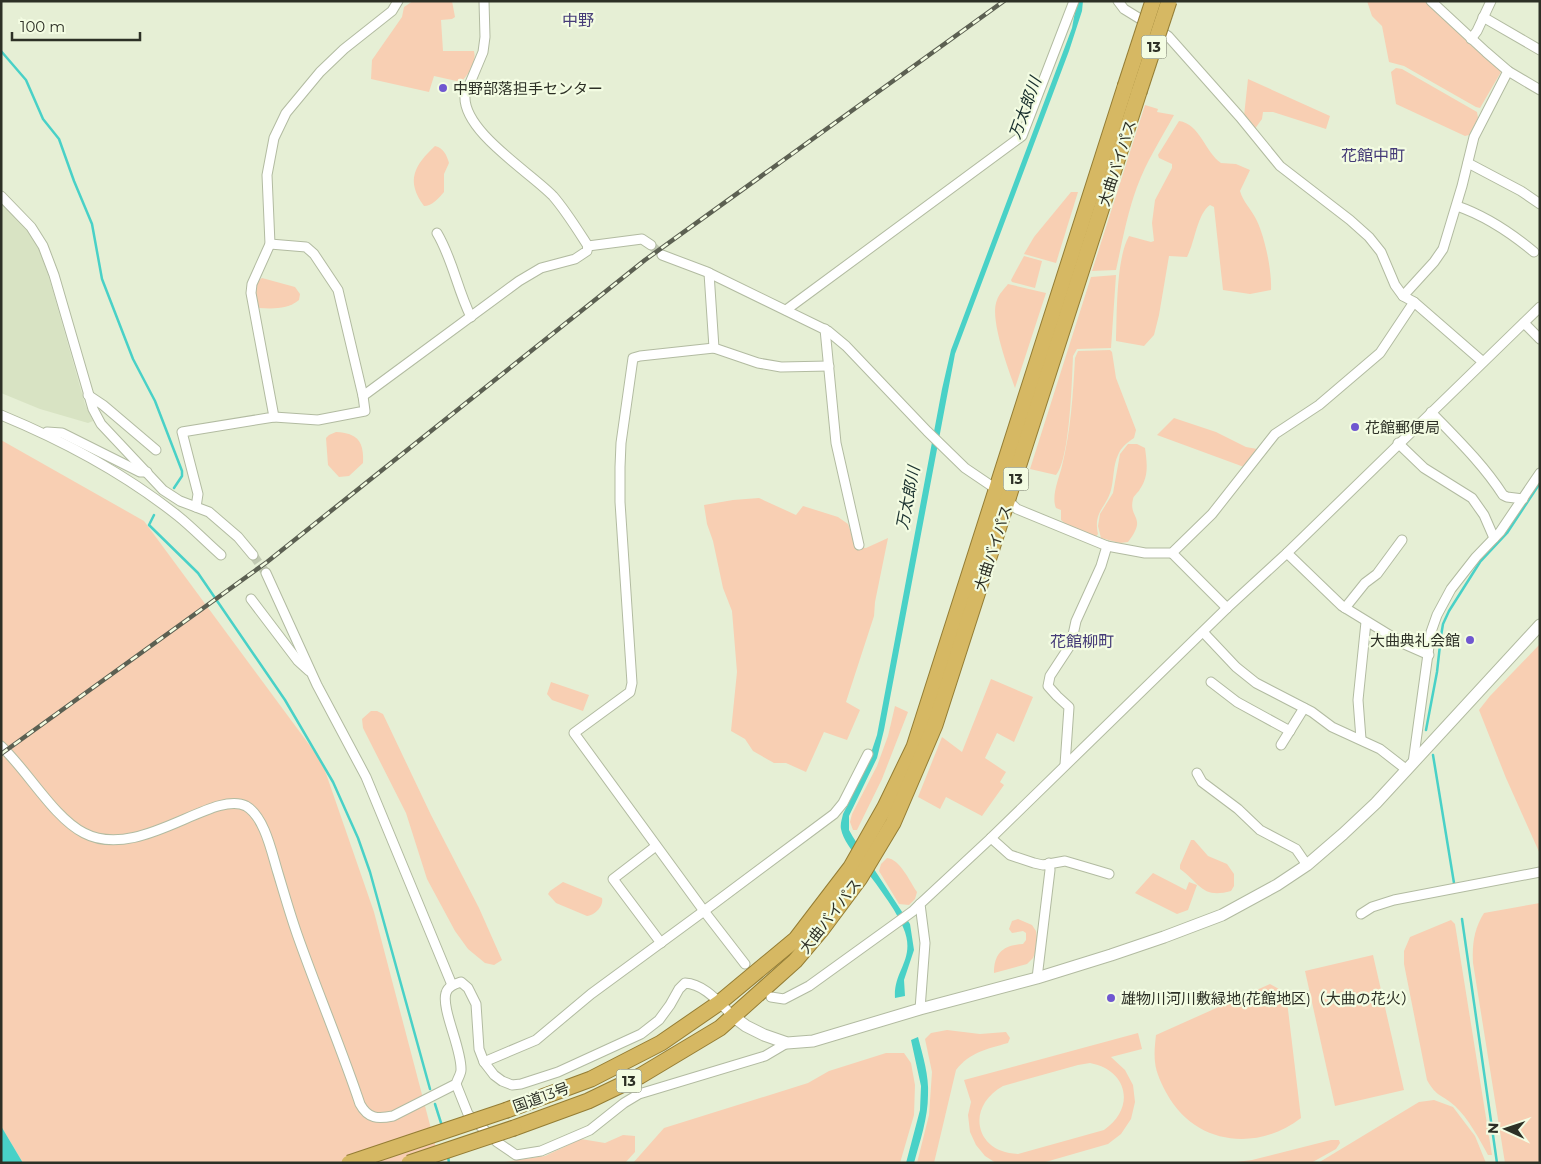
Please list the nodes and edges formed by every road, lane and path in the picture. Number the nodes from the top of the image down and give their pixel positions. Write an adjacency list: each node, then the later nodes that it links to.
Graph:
1 (398, 1): 20 (street)
2 (484, 1): 22 (street)
3 (1074, 1): 29 (street)
4 (1118, 1): 26 (street)
5 (1153, 1): 13 (highway, 大曲バイパス / 13, bridge)
6 (1169, 1): 13 (highway, 大曲バイパス / 13, bridge)
7 (1431, 1): 10 (street)
8 (1491, 1): 9 (street)
9 (1483, 17): 10 (street); 11 (street)
10 (1470, 39): 12 (street)
11 (1540, 50)
12 (1508, 71): 14 (street); 15 (street)
13 (1132, 90): 47 (highway, 大曲バイパス / 13); 49 (highway, 大曲バイパス / 13)
14 (1540, 90)
15 (1468, 163): 17 (street); 18 (street)
16 (1, 196): 37 (street)
17 (1540, 204)
18 (1457, 206): 23 (street); 26 (street)
19 (437, 233): 30 (street)
20 (270, 244): 38 (street); 41 (street)
21 (651, 245): 22 (street)
22 (588, 246): 30 (street)
23 (1534, 252)
24 (662, 255): 25 (street)
25 (709, 273): 29 (street); 34 (street)
26 (1403, 296): 27 (street)
27 (1414, 302): 35 (street); 55 (street)
28 (1540, 307): 31 (street)
29 (786, 310): 32 (street)
30 (471, 317): 38 (street)
31 (1524, 323): 33 (street); 35 (street)
32 (825, 329): 36 (street); 47 (street)
33 (1540, 339)
34 (714, 348): 36 (street); 79 (street)
35 (1483, 362): 39 (street)
36 (829, 366): 53 (street)
37 (88, 395): 44 (street); 45 (street)
38 (363, 396): 41 (street)
39 (1431, 412): 43 (street); 48 (street)
40 (1, 415): 42 (street)
41 (274, 417): 50 (street)
42 (43, 432): 45 (street); 57 (street)
43 (1398, 444): 51 (street); 56 (street)
44 (156, 450)
45 (147, 472): 50 (street)
46 (1540, 473): 48 (street)
47 (996, 489): 49 (street); 80 (highway, 大曲バイパス / 13)
48 (1523, 498): 51 (street)
49 (1008, 501): 54 (street); 80 (highway, 大曲バイパス / 13)
50 (196, 507): 58 (street)
51 (1494, 538): 66 (street)
52 (1402, 540): 62 (street)
53 (859, 545)
54 (1107, 546): 55 (street); 75 (street)
55 (1172, 553): 61 (street)
56 (1286, 553): 61 (street); 62 (street)
57 (221, 555)
58 (253, 555)
59 (266, 573): 67 (street)
60 (251, 599): 67 (street)
61 (1227, 608): 65 (street)
62 (1345, 608): 63 (street)
63 (1366, 622): 66 (street); 71 (street)
64 (1540, 625): 76 (street)
65 (1203, 632): 69 (street); 75 (street)
66 (1429, 655): 76 (street)
67 (313, 676): 92 (street)
68 (1211, 682): 70 (street)
69 (1304, 708): 70 (street); 71 (street)
70 (1290, 731): 72 (street)
71 (1361, 739): 76 (street)
72 (1281, 745)
73 (1, 746): 99 (street)
74 (868, 754): 87 (street)
75 (1065, 765): 78 (street)
76 (1410, 766): 82 (street)
77 (1197, 773): 82 (street)
78 (991, 838): 81 (street); 86 (street)
79 (656, 846): 87 (street); 89 (street)
80 (868, 852): 83 (highway, 大曲バイパス / 13)
81 (1049, 864): 85 (street); 91 (street)
82 (1307, 865): 91 (street)
83 (858, 868): 94 (highway, 大曲バイパス / 13); 96 (highway, 大曲バイパス / 13)
84 (1540, 872): 88 (street)
85 (1109, 874)
86 (920, 904): 93 (street); 95 (street)
87 (704, 911): 89 (street); 90 (street)
88 (1360, 914)
89 (661, 943): 98 (street)
90 (745, 964)
91 (1036, 978): 95 (street)
92 (452, 985): 98 (street); 99 (street)
93 (771, 997)
94 (720, 1003): 96 (street); 98 (street); 102 (highway, 国道13号 / 13, bridge)
95 (920, 1009): 97 (street)
96 (734, 1017): 97 (street); 100 (highway, 国道13号 / 13)
97 (787, 1043): 101 (street)
98 (484, 1062)
99 (456, 1084): 101 (street)
100 (614, 1088): 101 (street); 103 (highway, 国道13号 / 13, bridge)
101 (624, 1103)
102 (349, 1163)
103 (409, 1163)

